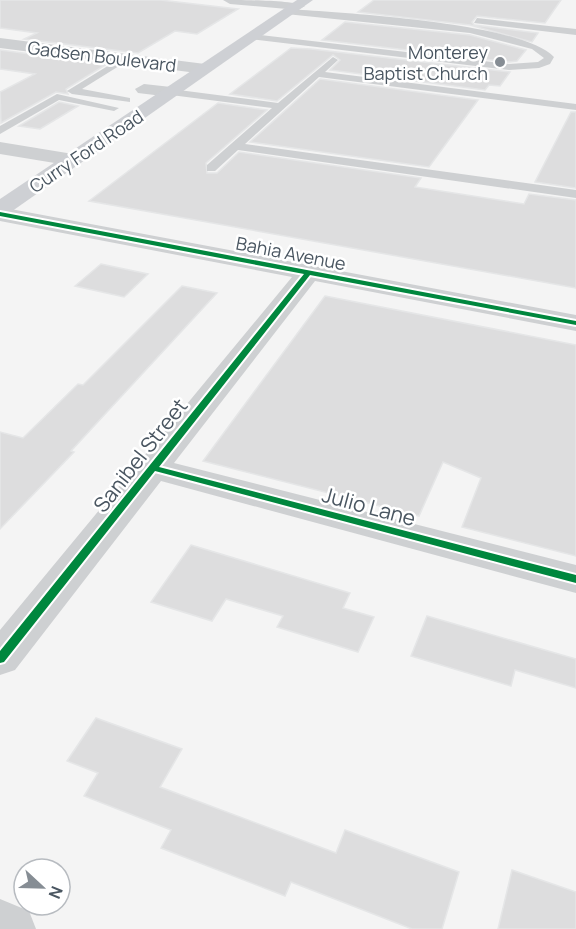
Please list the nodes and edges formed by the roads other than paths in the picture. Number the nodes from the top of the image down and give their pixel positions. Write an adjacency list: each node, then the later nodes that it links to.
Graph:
1 (230, 0): 2 (street)
2 (289, 4): 3 (lane); 4 (main road, Curry Ford Road); 4 (lane); 8 (main road, Curry Ford Road)
3 (576, 32)
4 (252, 37): 9 (main road, Curry Ford Road)
5 (0, 43): 6 (street, Gadsen Boulevard)
6 (124, 59): 8 (street, Gadsen Boulevard); 13 (lane)
7 (333, 60): 10 (lane)
8 (178, 66): 9 (street, Gadsen Boulevard); 11 (main road, Curry Ford Road)
9 (205, 69): 12 (main road, Curry Ford Road)
10 (316, 74): 14 (lane); 15 (lane)
11 (144, 89): 12 (street, Curry Ford Road); 13 (main road, Curry Ford Road)
12 (171, 92): 14 (lane); 20 (main road, Curry Ford Road)
13 (120, 104): 16 (main road, Curry Ford Road); 17 (lane)
14 (278, 106): 18 (lane)
15 (576, 107)
16 (97, 119)
17 (0, 131)
18 (234, 146): 22 (lane); 24 (lane)
19 (0, 148): 21 (street)
20 (67, 151): 21 (street); 25 (main road, Curry Ford Road)
21 (43, 154): 23 (main road, Curry Ford Road)
22 (211, 168)
23 (17, 171)
24 (576, 194)
25 (0, 209)
26 (0, 214): 27 (street, Bahia Avenue)
27 (308, 273): 28 (street, Bahia Avenue); 29 (street, Sanibel Street)
28 (576, 323)
29 (153, 468): 30 (street, Julio Lane); 31 (street, Sanibel Street)
30 (576, 579)
31 (0, 658)
32 (0, 925): 33 (street)
33 (10, 929)

